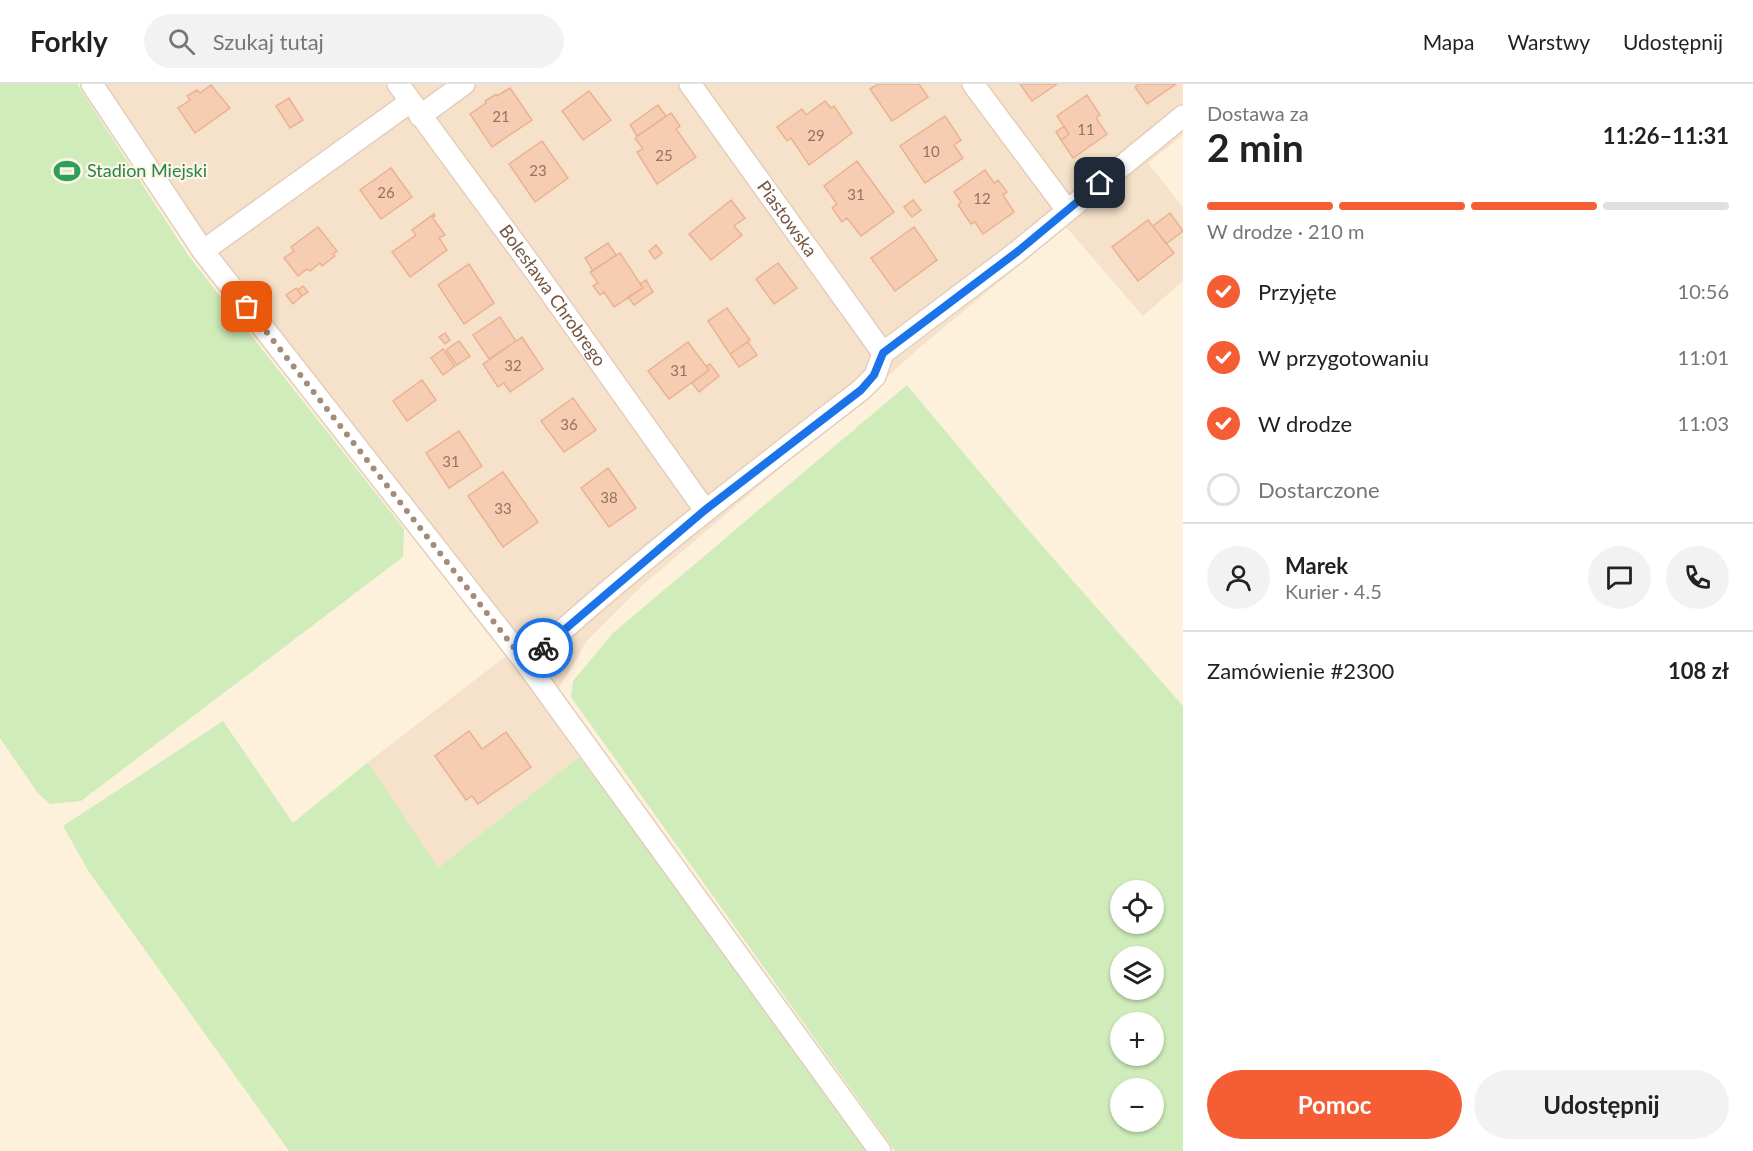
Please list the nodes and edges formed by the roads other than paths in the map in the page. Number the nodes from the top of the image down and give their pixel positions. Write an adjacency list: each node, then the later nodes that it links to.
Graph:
1 (92, 84): 9 (street)
2 (398, 84): 6 (street, Bolesława Chrobrego)
3 (464, 84): 6 (street)
4 (690, 84): 10 (street, Piastowska)
5 (973, 84): 8 (street)
6 (415, 109): 9 (street); 11 (street, Bolesława Chrobrego)
7 (1183, 116): 8 (street)
8 (1067, 210): 10 (street)
9 (203, 251): 12 (street)
10 (883, 353): 11 (street)
11 (705, 510): 12 (street)
12 (526, 663): 13 (street)
13 (880, 1151)

